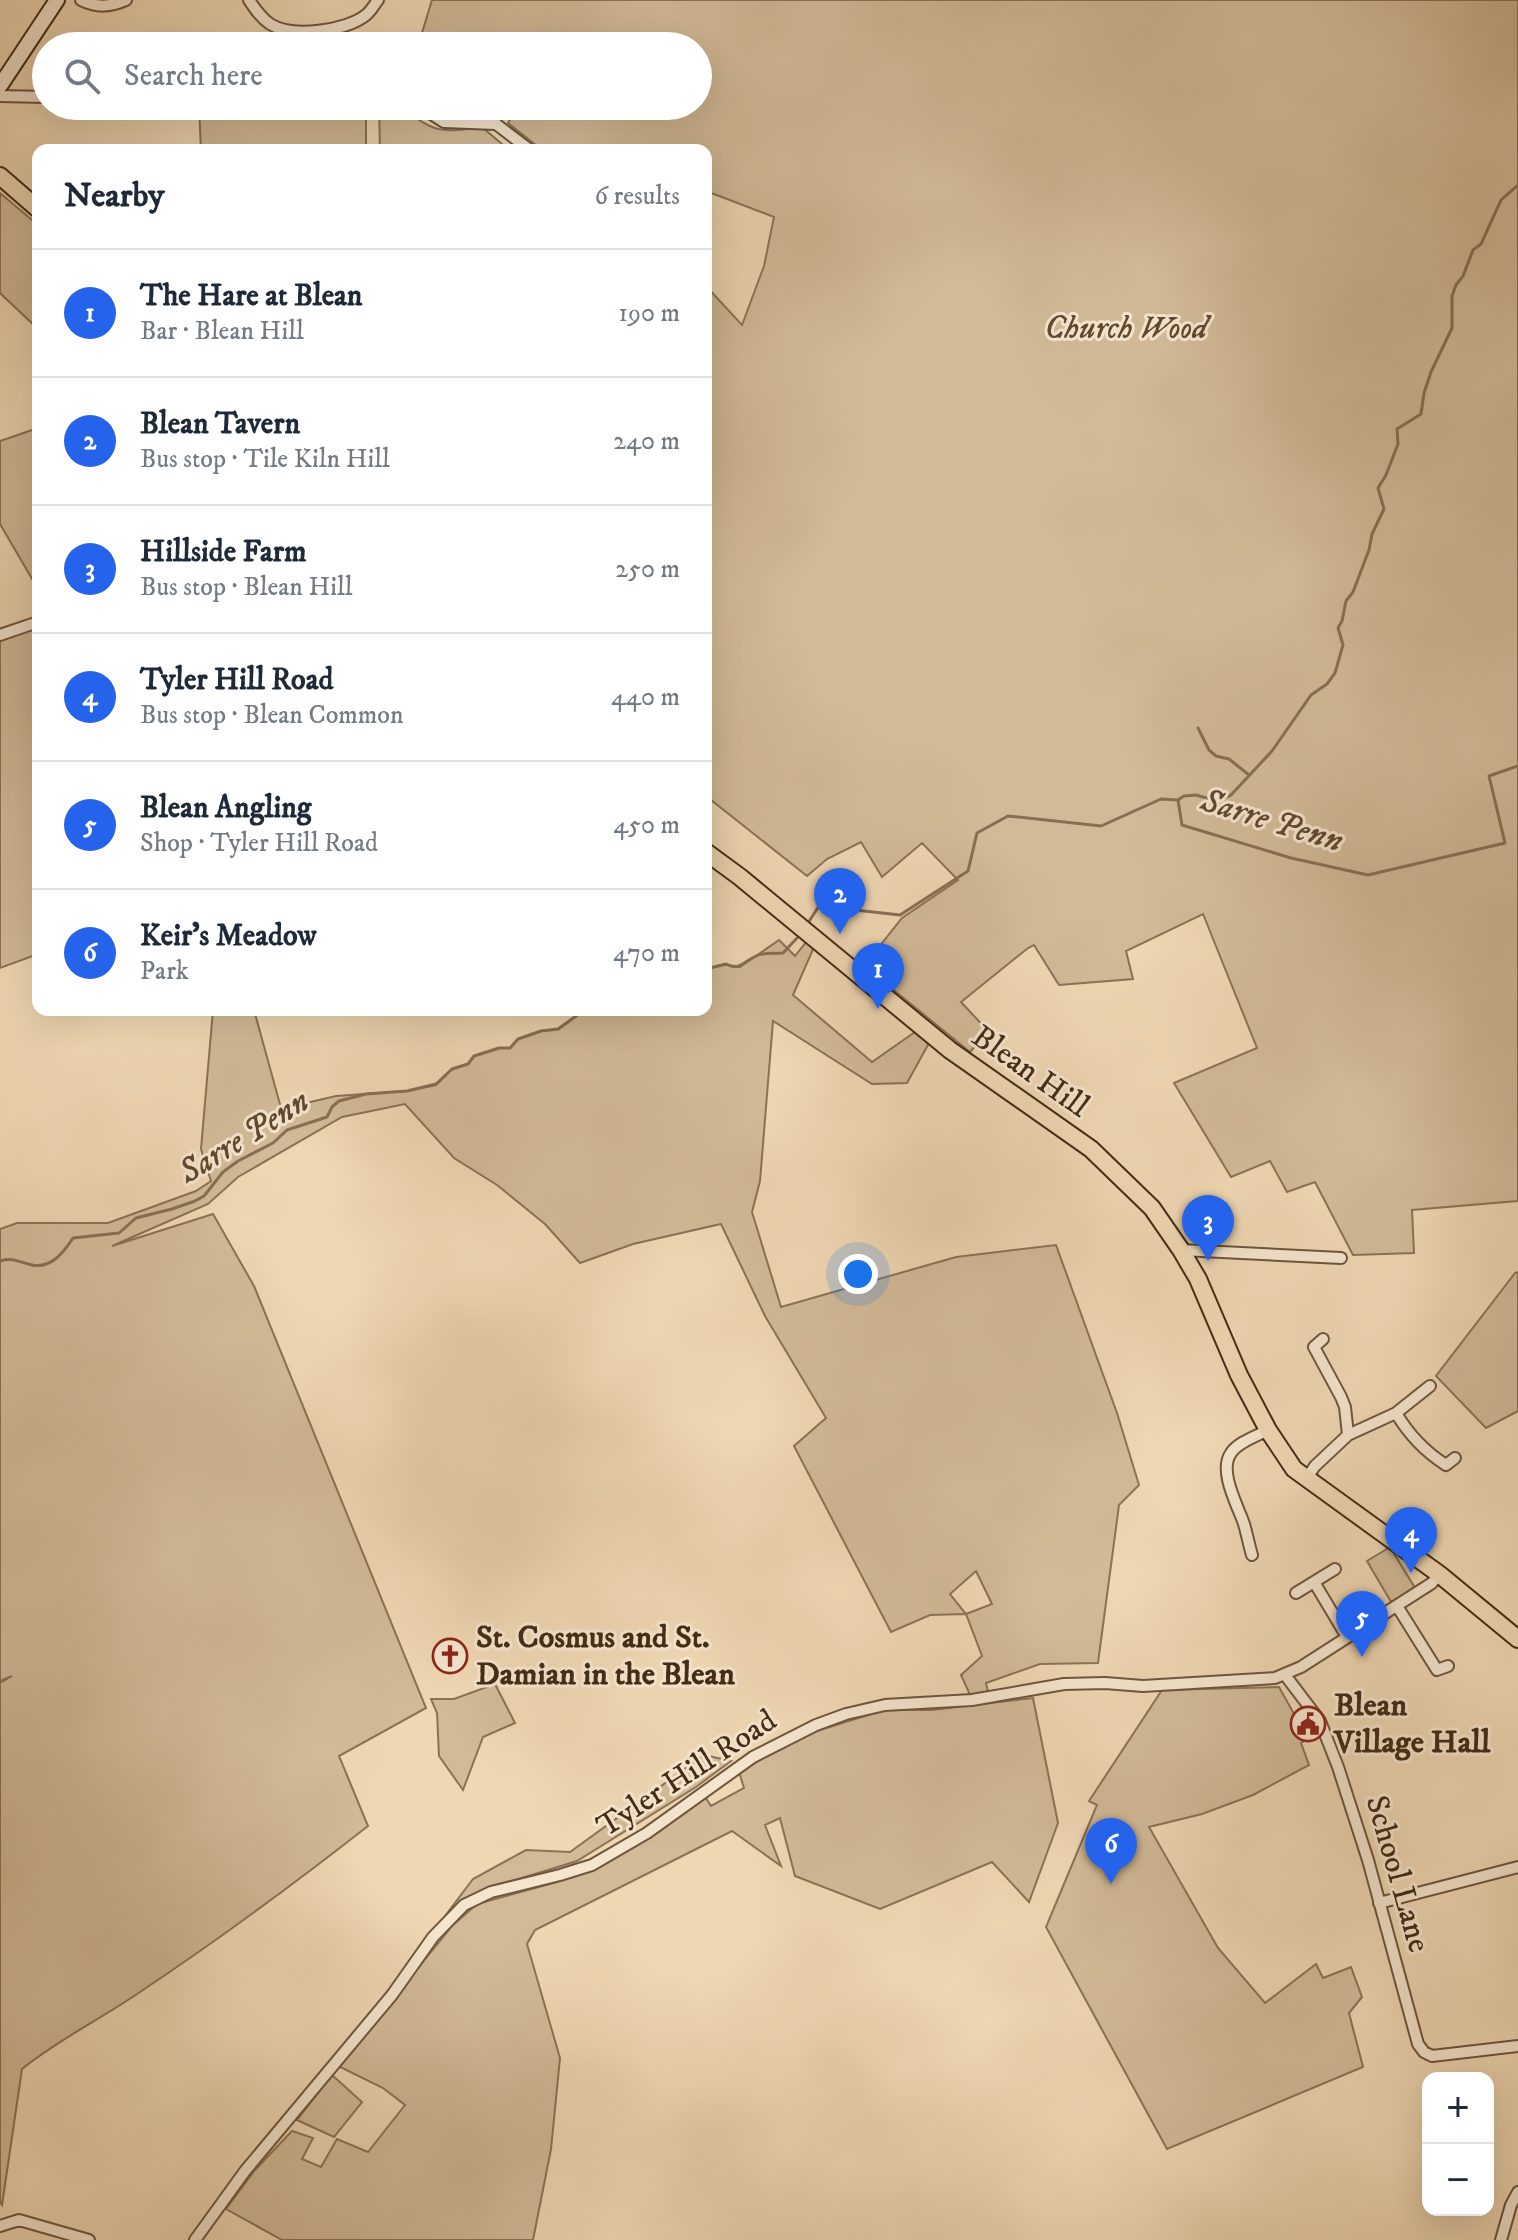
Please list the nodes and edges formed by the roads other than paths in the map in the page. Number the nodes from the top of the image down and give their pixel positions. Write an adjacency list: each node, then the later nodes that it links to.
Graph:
1 (57, 0): 6 (street)
2 (81, 0): 3 (street)
3 (126, 0)
4 (249, 0): 5 (street)
5 (378, 0)
6 (36, 32)
7 (32, 38): 8 (street)
8 (0, 86)
9 (0, 96): 10 (street)
10 (32, 97)
11 (441, 120): 12 (street)
12 (522, 144)
13 (0, 176): 14 (main road)
14 (32, 204)
15 (32, 624): 16 (street)
16 (0, 635)
17 (712, 857): 18 (main road, Blean Hill)
18 (1181, 1250): 19 (street); 23 (main road, Blean Hill)
19 (1341, 1258)
20 (1323, 1339): 24 (street)
21 (1430, 1386): 22 (street)
22 (1396, 1413): 24 (street); 25 (street)
23 (1268, 1430): 26 (main road, Blean Hill); 27 (street)
24 (1348, 1435): 26 (street)
25 (1455, 1458)
26 (1306, 1479): 29 (main road, Blean Hill)
27 (1252, 1555)
28 (1335, 1569): 30 (street)
29 (1439, 1574): 32 (street, Tyler Hill Road); 34 (main road, Blean Hill)
30 (1314, 1582): 31 (street); 33 (street)
31 (1296, 1593)
32 (1397, 1606): 33 (street, Tyler Hill Road); 35 (street)
33 (1347, 1637): 36 (street, Tyler Hill Road)
34 (1518, 1639)
35 (1448, 1666)
36 (1285, 1675): 38 (street, School Lane); 43 (street, Tyler Hill Road)
37 (1518, 1867): 38 (street)
38 (1379, 1903): 39 (street, School Lane)
39 (1518, 2046)
40 (1518, 2192): 44 (street)
41 (0, 2226): 42 (street)
42 (89, 2240)
43 (195, 2240)
44 (1501, 2240)

